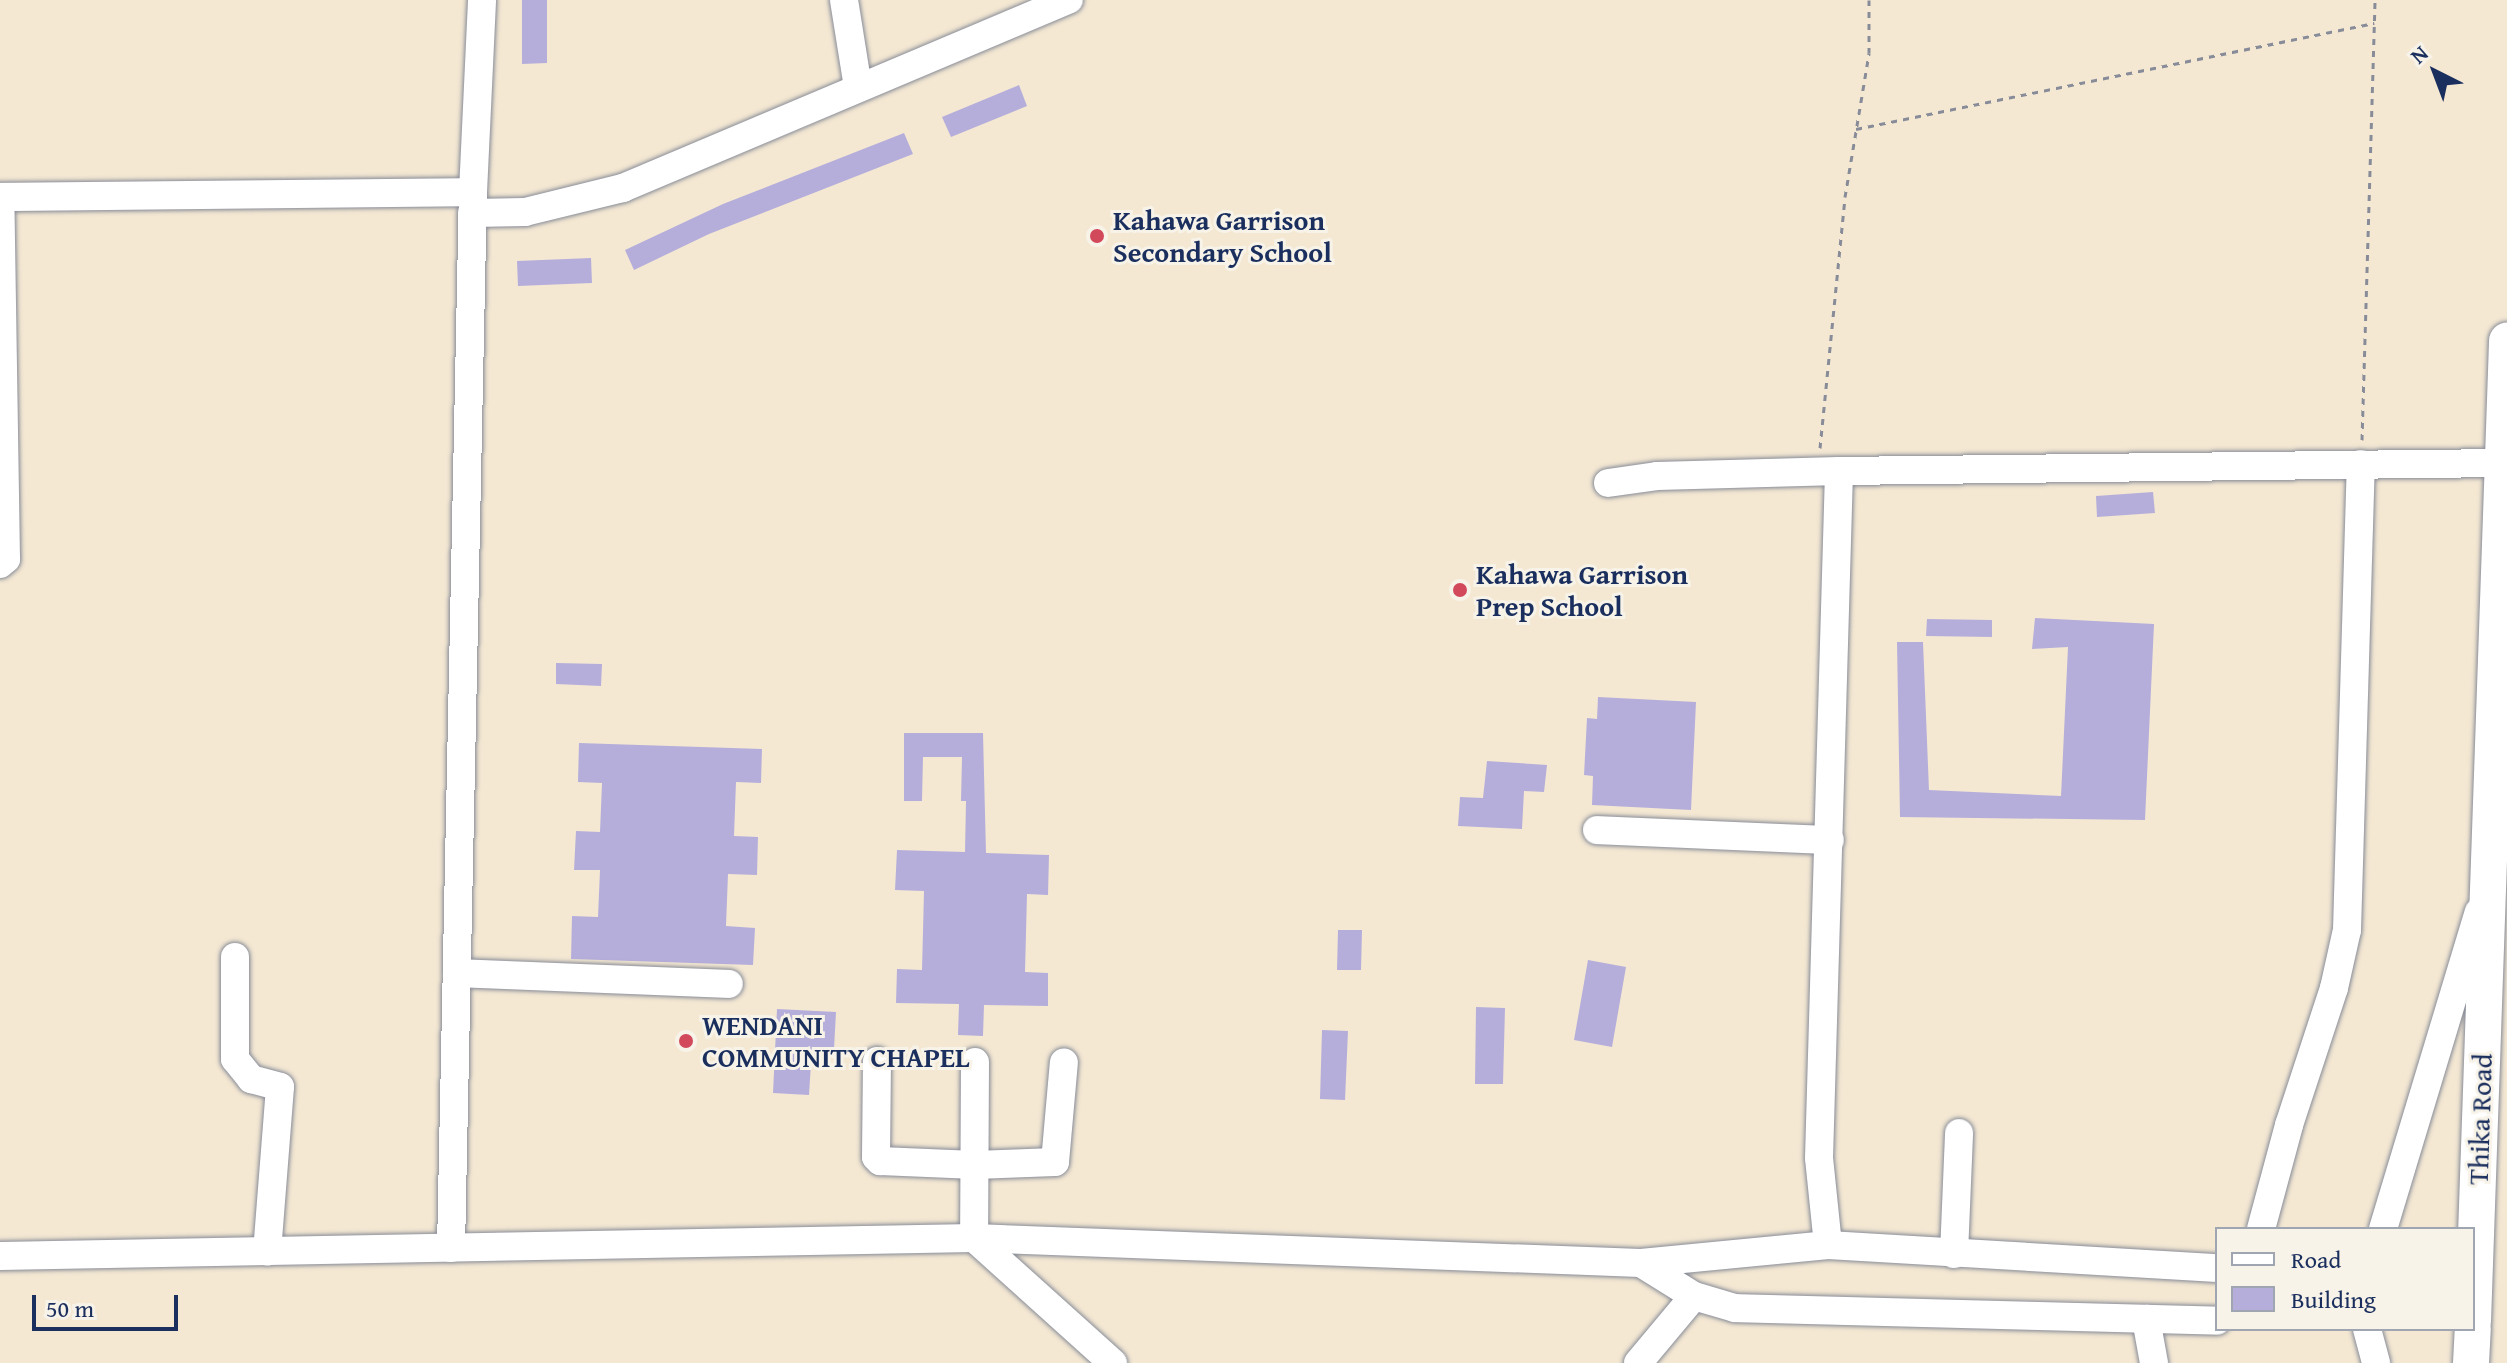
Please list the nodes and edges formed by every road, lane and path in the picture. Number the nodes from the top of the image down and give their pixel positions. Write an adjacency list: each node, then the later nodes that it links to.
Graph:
1 (482, 0): 9 (street)
2 (844, 0): 7 (street)
3 (1069, 0): 7 (street)
4 (1869, 0): 8 (path)
5 (2375, 0): 6 (path)
6 (2374, 23): 8 (path); 14 (path)
7 (858, 87): 9 (street)
8 (1856, 129): 15 (path)
9 (473, 202): 11 (street); 22 (street)
10 (2507, 341): 13 (main road, Thika Road)
11 (0, 372): 12 (street)
12 (1, 412): 17 (street)
13 (2503, 463): 14 (street); 20 (main road, Thika Road)
14 (2361, 464): 15 (street); 29 (street)
15 (1828, 472): 16 (street); 19 (street)
16 (1608, 483)
17 (0, 564)
18 (1597, 830): 19 (street)
19 (1830, 840): 32 (street)
20 (2489, 878): 30 (street); 38 (main road, Thika Road)
21 (235, 957): 34 (street)
22 (457, 973): 23 (street); 33 (street)
23 (729, 984)
24 (877, 1061): 28 (street)
25 (975, 1062): 28 (street)
26 (1064, 1062): 28 (street)
27 (1959, 1133): 35 (street)
28 (975, 1165): 31 (street)
29 (2262, 1227)
30 (2384, 1227)
31 (974, 1238): 33 (street); 37 (street); 45 (street)
32 (1828, 1245): 35 (street); 37 (street)
33 (451, 1248): 34 (street)
34 (267, 1251): 36 (street)
35 (1954, 1254): 39 (street)
36 (0, 1256)
37 (1641, 1263): 40 (street)
38 (2475, 1266)
39 (2215, 1268)
40 (1694, 1296): 41 (street); 46 (street)
41 (2146, 1319): 42 (street); 47 (street)
42 (2215, 1321)
43 (2368, 1331): 48 (street)
44 (2473, 1331): 49 (main road)
45 (1113, 1363)
46 (1638, 1363)
47 (2154, 1363)
48 (2376, 1363)
49 (2471, 1363)

